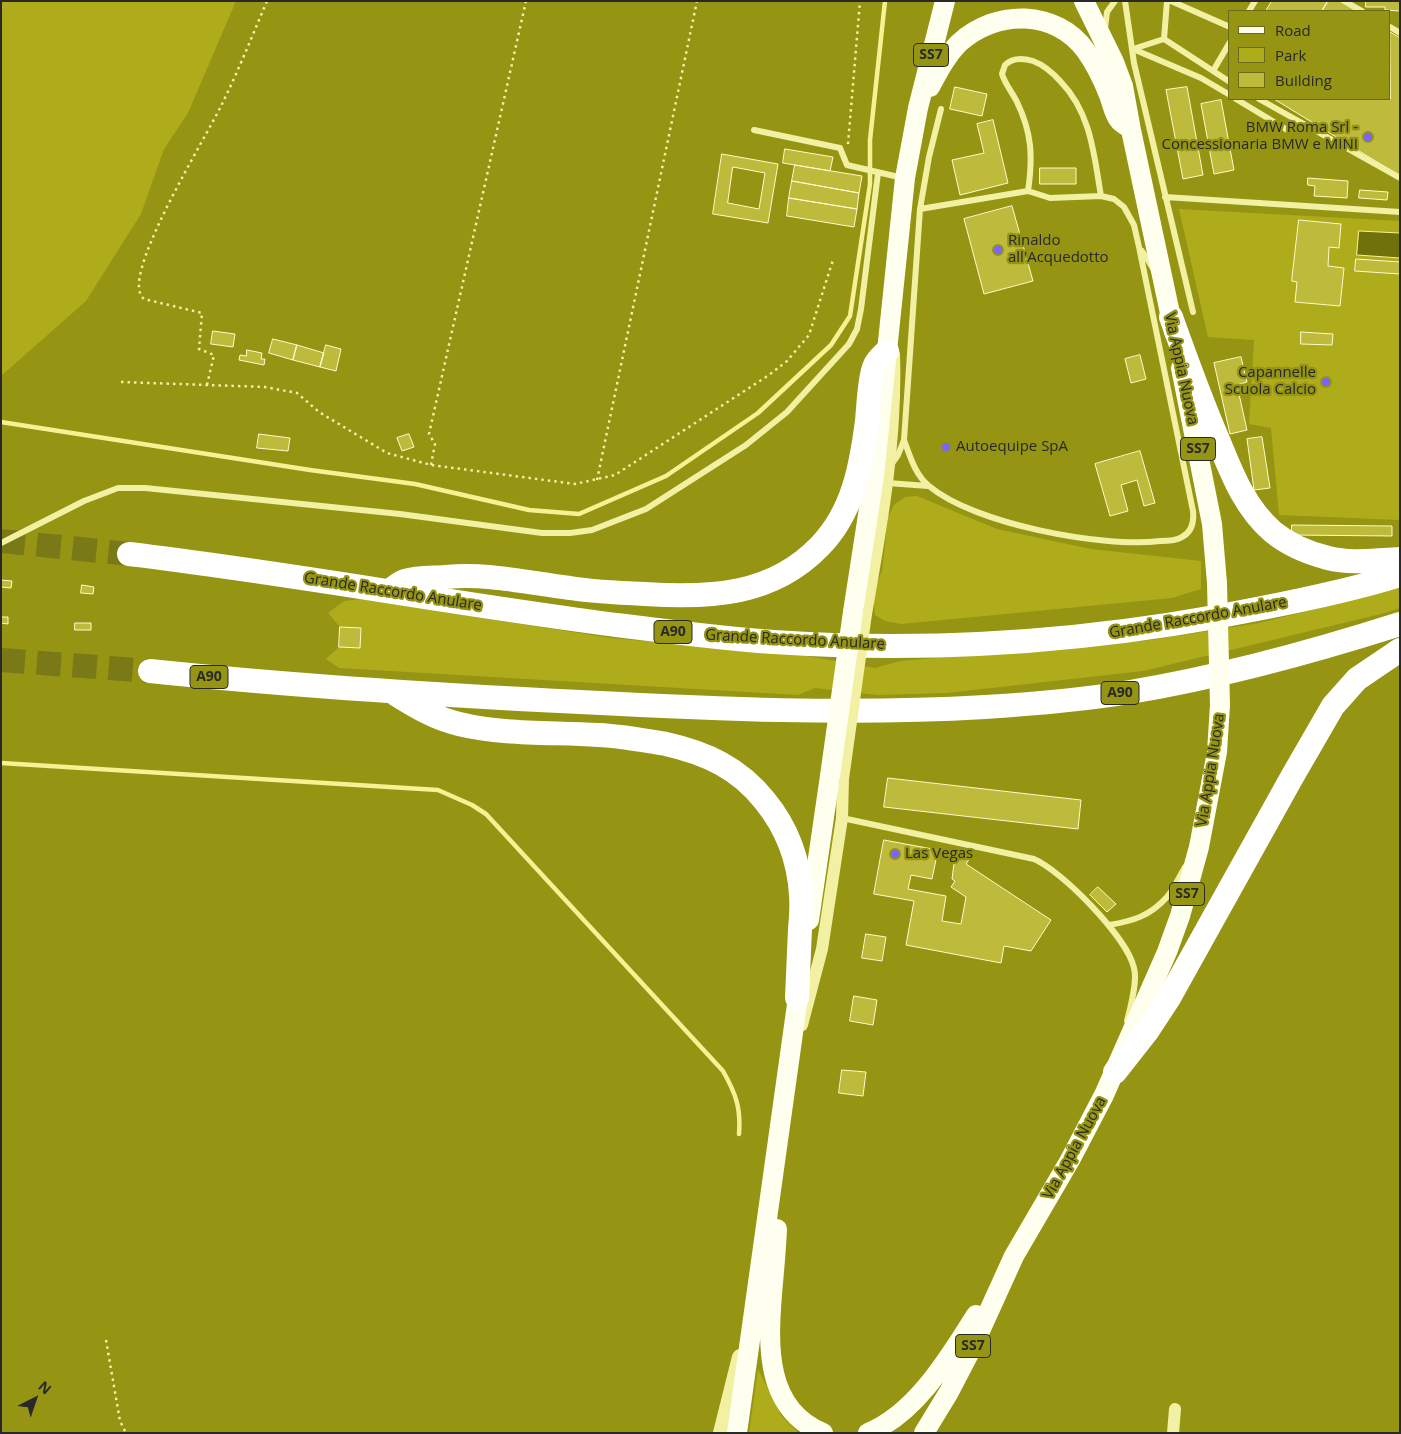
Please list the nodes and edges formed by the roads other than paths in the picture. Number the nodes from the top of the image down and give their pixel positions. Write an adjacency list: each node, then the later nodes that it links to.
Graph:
1 (945, 1): 19 (main road, SS7)
2 (1084, 1): 12 (main road, Via Appia Nuova)
3 (1115, 1): 12 (lane)
4 (1125, 1): 13 (lane)
5 (1166, 1): 10 (lane)
6 (1171, 1): 9 (lane)
7 (1344, 1): 8 (lane)
8 (1360, 10)
9 (1228, 26)
10 (1164, 39): 13 (lane); 14 (lane)
11 (1228, 45): 14 (lane)
12 (1108, 47): 22 (main road, Via Appia Nuova)
13 (1132, 49): 16 (lane); 29 (lane)
14 (1213, 71): 15 (lane)
15 (1228, 81)
16 (1228, 94)
17 (1238, 100): 23 (lane)
18 (1262, 100): 26 (lane)
19 (918, 108): 22 (main road); 25 (main road, SS7)
20 (941, 109): 30 (lane)
21 (754, 130): 24 (lane)
22 (1131, 130): 33 (main road, Via Appia Nuova / SS7)
23 (1289, 131)
24 (878, 173): 25 (lane); 41 (lane)
25 (905, 178): 34 (main road, SS7)
26 (1400, 178)
27 (1028, 190): 28 (lane); 28 (lane); 30 (lane)
28 (1101, 196): 32 (lane)
29 (1165, 197): 31 (lane); 35 (lane)
30 (920, 209): 37 (lane)
31 (1400, 212)
32 (1138, 247): 33 (lane); 40 (lane)
33 (1164, 286): 35 (main road, Via Appia Nuova / SS7)
34 (893, 294): 36 (main road, SS7); 38 (street)
35 (1182, 315): 43 (highway); 53 (main road, Via Appia Nuova / SS7, bridge)
36 (887, 351): 45 (highway); 46 (main road, SS7)
37 (904, 440): 38 (lane); 40 (lane)
38 (889, 468): 39 (street)
39 (888, 484): 40 (lane); 46 (street)
40 (928, 486)
41 (1, 543)
42 (129, 554): 45 (highway, Grande Raccordo Anulare / A90)
43 (1400, 559)
44 (1400, 575): 45 (highway, Grande Raccordo Anulare / A90)
45 (389, 592)
46 (860, 613): 51 (main road, SS7, bridge)
47 (1400, 624): 50 (highway, A90)
48 (1400, 650): 56 (highway)
49 (150, 671): 50 (highway, A90)
50 (393, 692): 55 (highway)
51 (836, 777): 52 (street); 55 (main road, SS7)
52 (842, 818): 54 (lane); 57 (street)
53 (1199, 847): 54 (lane); 56 (main road, Via Appia Nuova / SS7)
54 (1109, 925): 56 (lane)
55 (797, 998): 57 (main road, SS7)
56 (1115, 1072): 59 (main road, Via Appia Nuova / SS7)
57 (787, 1080): 58 (main road, SS7)
58 (779, 1132): 60 (main road, SS7); 64 (main road)
59 (1014, 1256): 65 (main road); 66 (main road, Via Appia Nuova / SS7)
60 (752, 1314): 62 (street); 63 (main road, SS7)
61 (1175, 1410): 67 (street)
62 (721, 1433)
63 (737, 1433)
64 (823, 1433)
65 (868, 1433)
66 (924, 1433)
67 (1173, 1433)

